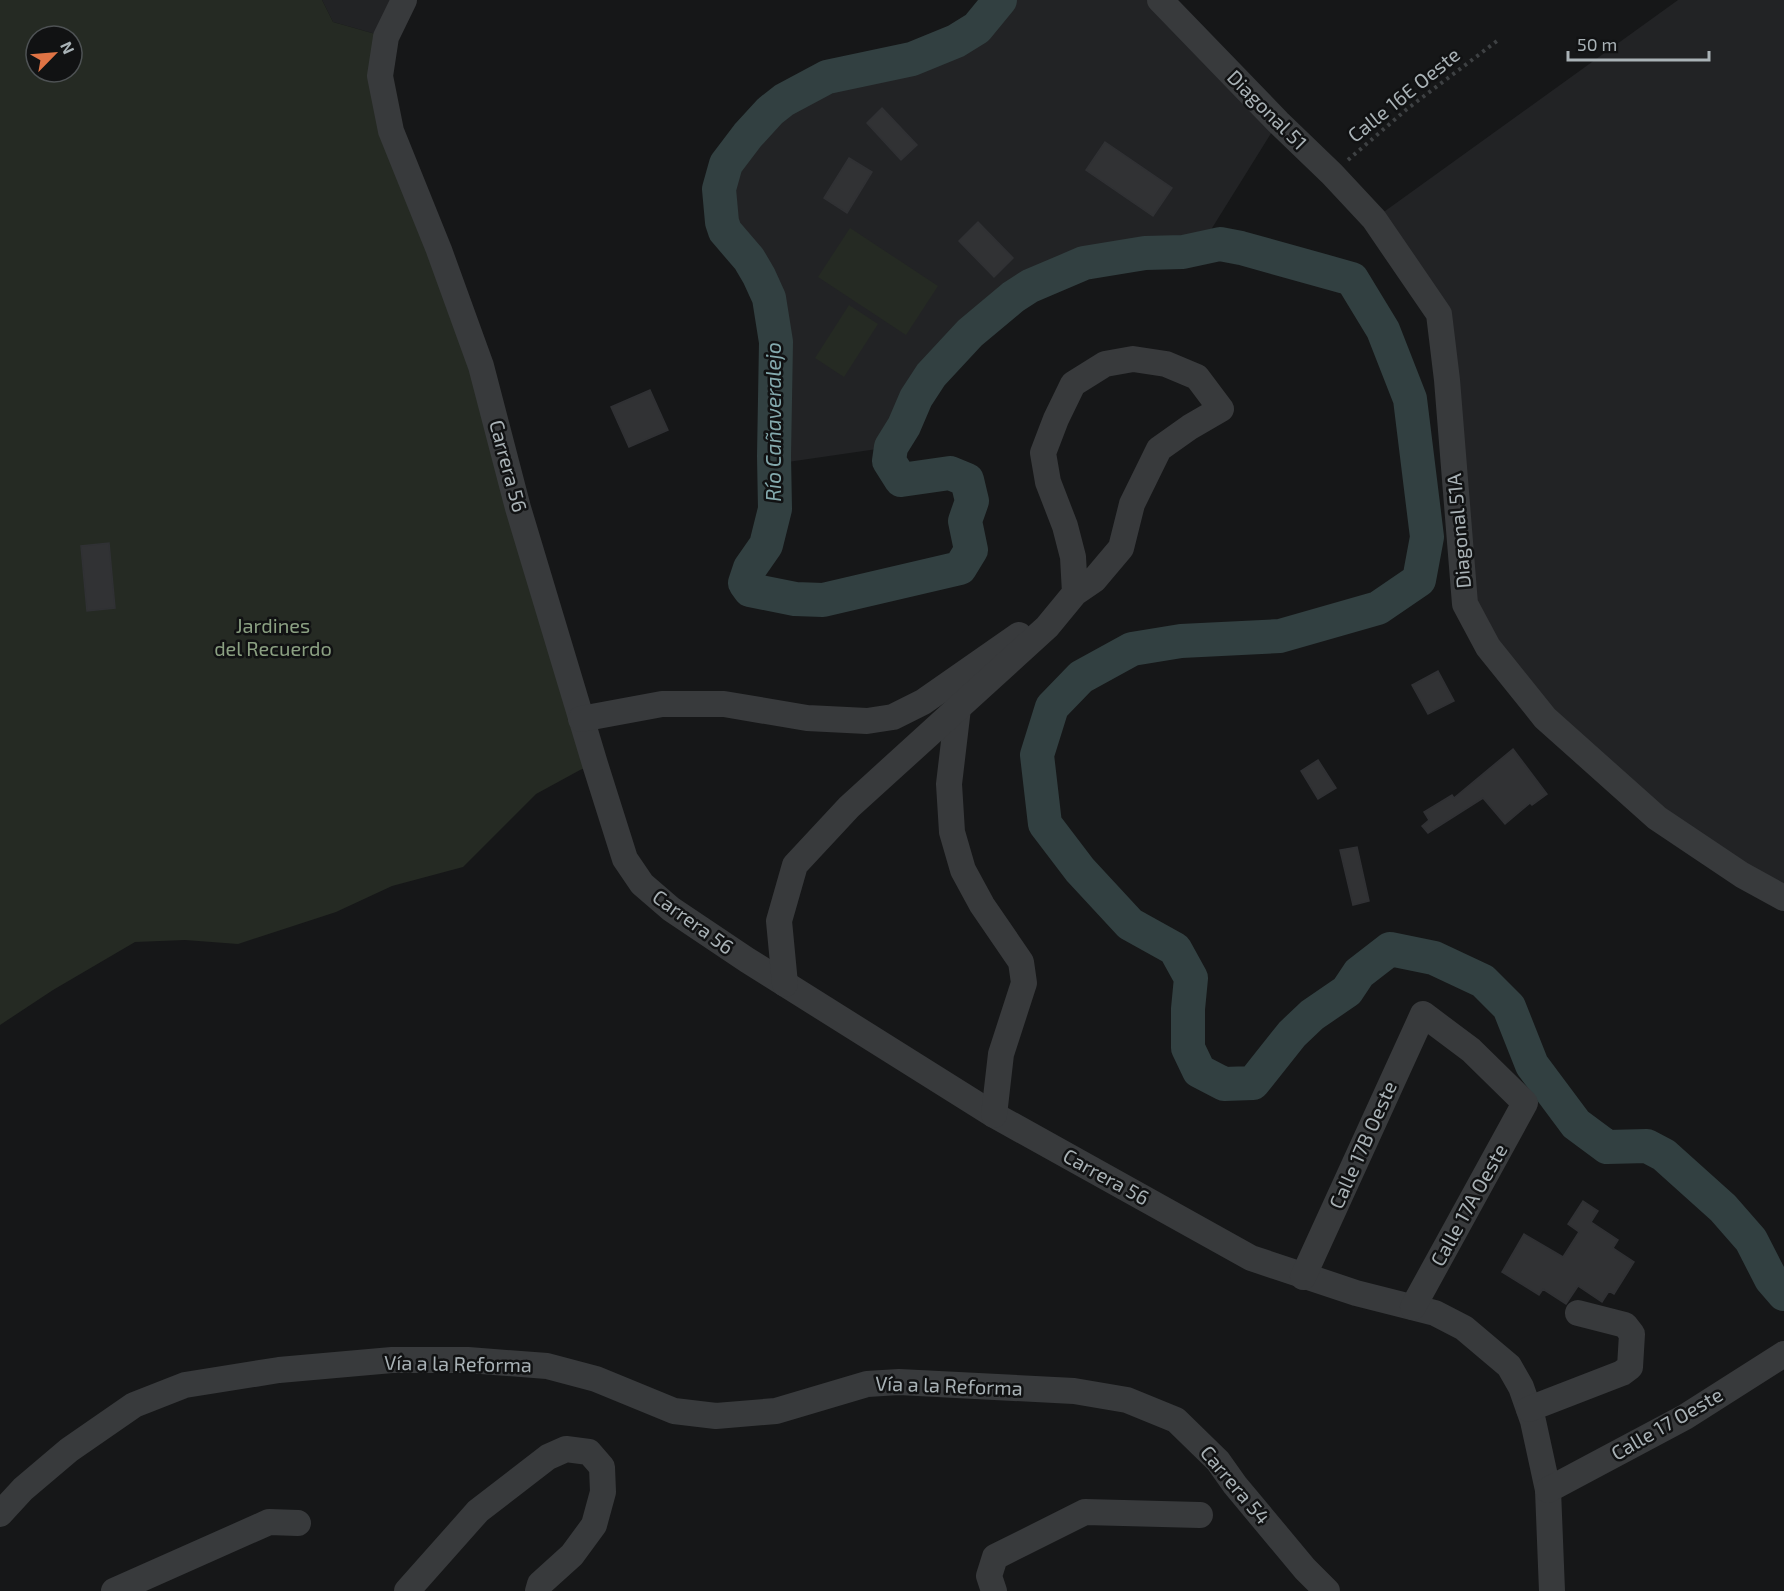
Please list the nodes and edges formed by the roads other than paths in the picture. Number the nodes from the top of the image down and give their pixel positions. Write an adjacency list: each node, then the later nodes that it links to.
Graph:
1 (404, 0): 7 (street, Carrera 56)
2 (1160, 0): 3 (street, Diagonal 51)
3 (1374, 219): 8 (street, Diagonal 51A)
4 (1075, 593): 4 (street); 5 (street)
5 (1047, 627): 6 (street); 7 (street)
6 (958, 708): 9 (street); 11 (street)
7 (581, 719): 9 (street, Carrera 56)
8 (1784, 898)
9 (785, 984): 11 (street, Carrera 56)
10 (1423, 1014): 12 (street, Calle 17B Oeste); 13 (street, Calle 17A Oeste)
11 (994, 1115): 12 (street, Carrera 56)
12 (1303, 1277): 13 (street, Carrera 56)
13 (1413, 1307): 17 (street, Carrera 56)
14 (1578, 1313): 17 (street)
15 (1782, 1355): 18 (street, Calle 17 Oeste)
16 (1127, 1400): 19 (street, Vía a la Reforma); 26 (street, Carrera 54)
17 (1531, 1415): 18 (street, Carrera 56)
18 (1548, 1490): 27 (street, Carrera 56)
19 (0, 1514)
20 (1200, 1515): 25 (street)
21 (298, 1524): 22 (street)
22 (114, 1591)
23 (407, 1591): 24 (street)
24 (538, 1591)
25 (994, 1591)
26 (1327, 1591)
27 (1552, 1591)

